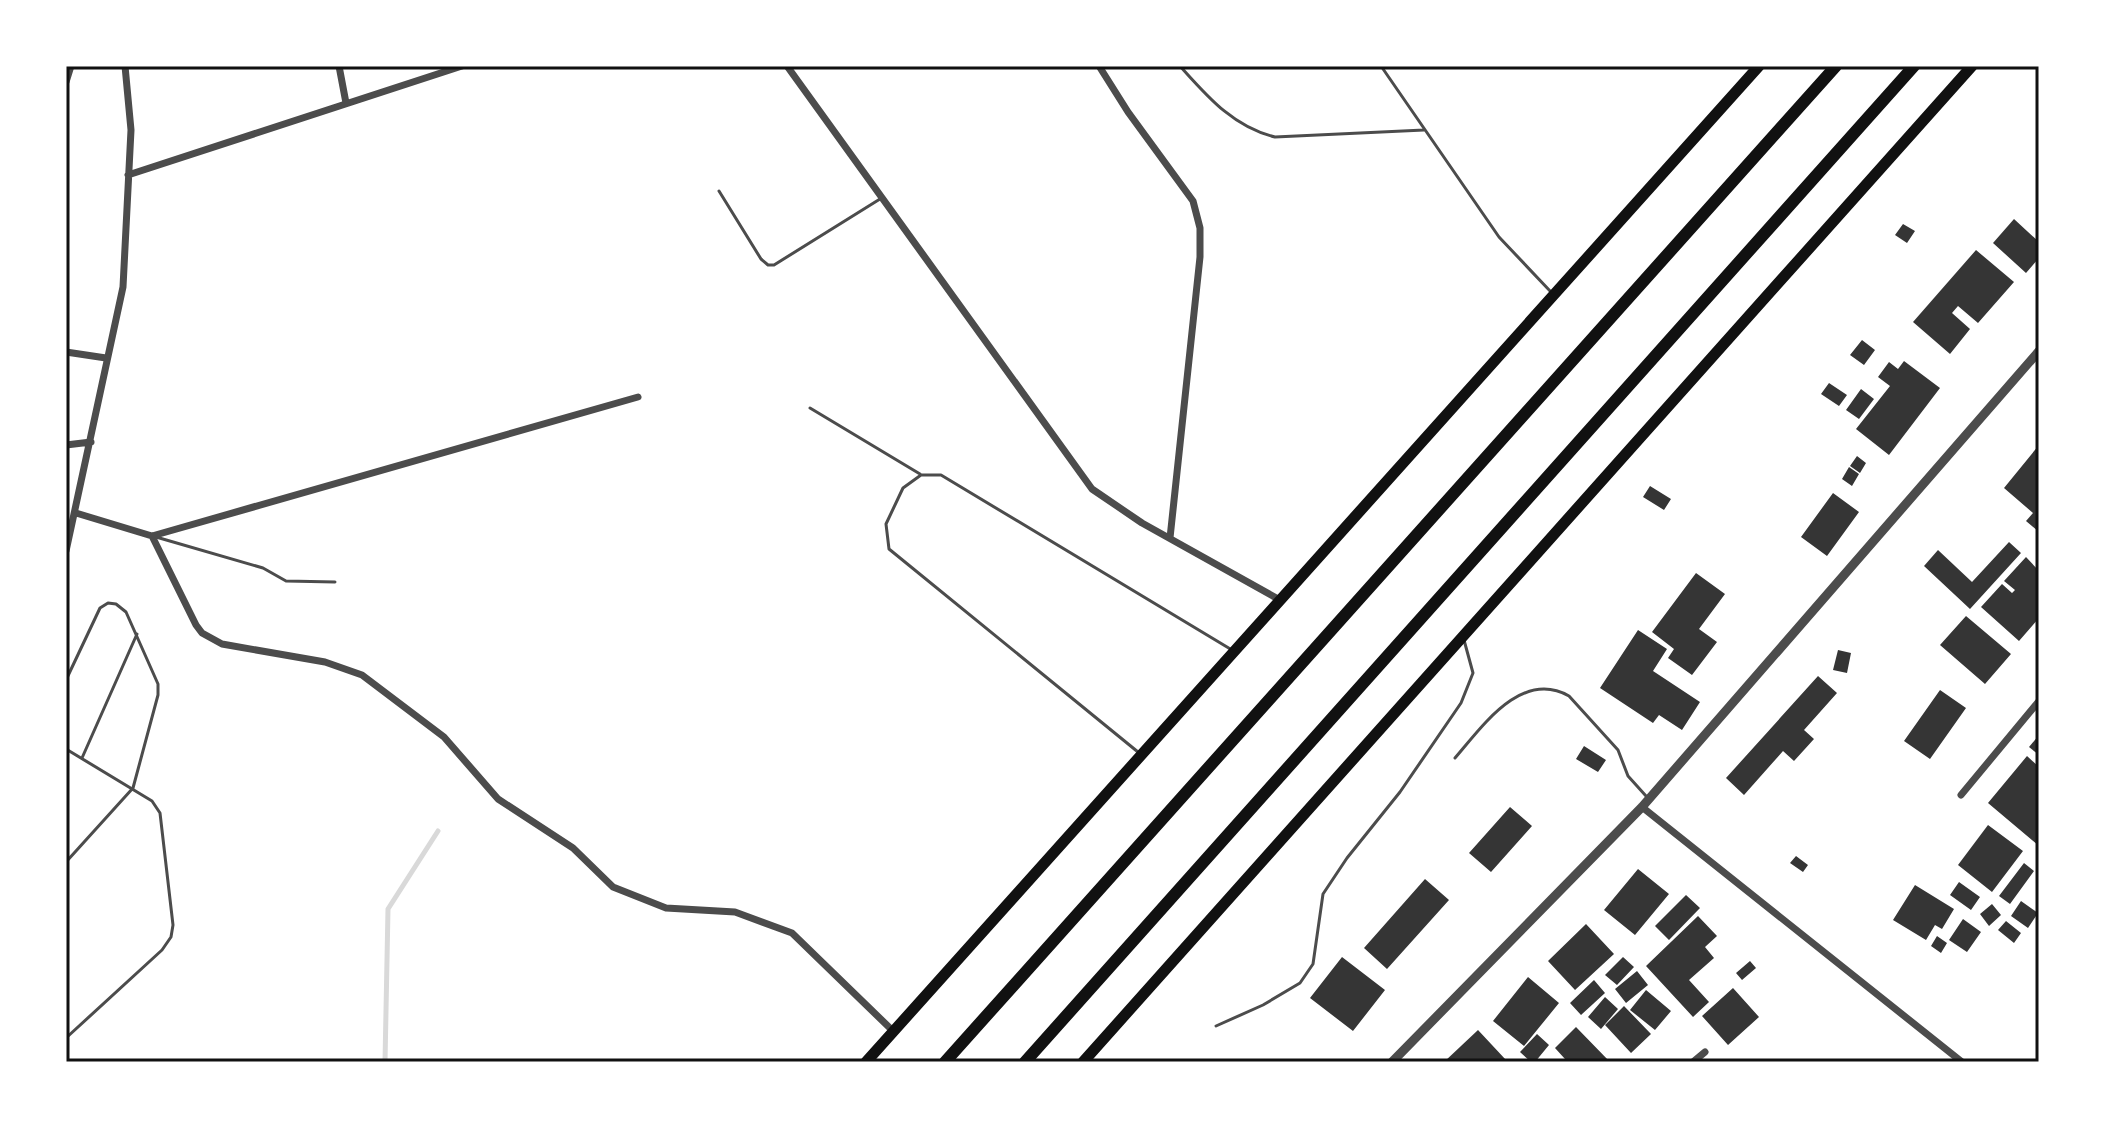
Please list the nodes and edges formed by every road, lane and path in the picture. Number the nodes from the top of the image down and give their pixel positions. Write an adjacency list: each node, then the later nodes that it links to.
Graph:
1 (71, 66): 13 (street)
2 (125, 66): 16 (street)
3 (339, 66): 14 (street)
4 (462, 66): 14 (street)
5 (787, 66): 18 (street)
6 (1099, 66): 30 (street)
7 (1180, 66): 15 (lane)
8 (1381, 66): 15 (lane)
9 (1759, 66): 19 (highway)
10 (1836, 66): 52 (highway)
11 (1914, 66): 53 (highway)
12 (1972, 66): 35 (highway)
13 (66, 82)
14 (346, 103): 16 (street)
15 (1424, 130): 19 (lane)
16 (128, 175): 22 (street)
17 (719, 191): 18 (lane)
18 (883, 197): 30 (street)
19 (1554, 294): 33 (highway)
20 (2039, 351): 45 (street)
21 (66, 352): 22 (street)
22 (106, 358): 25 (street)
23 (638, 397): 29 (street)
24 (810, 408): 27 (lane)
25 (91, 442): 26 (street); 28 (street)
26 (66, 445)
27 (921, 475): 36 (lane); 40 (lane)
28 (76, 513): 29 (street); 31 (street)
29 (152, 536): 32 (lane); 48 (street)
30 (1170, 538): 33 (street)
31 (66, 551)
32 (335, 582)
33 (1280, 600): 36 (highway)
34 (137, 634): 37 (lane); 41 (lane); 43 (lane)
35 (1463, 636): 47 (lane); 54 (highway)
36 (1234, 652): 40 (highway)
37 (66, 680)
38 (2039, 701): 44 (street)
39 (66, 749): 41 (lane)
40 (1141, 754): 48 (highway)
41 (82, 758): 43 (lane)
42 (1455, 758): 45 (lane)
43 (133, 788): 46 (lane); 49 (lane)
44 (1961, 795)
45 (1645, 803): 55 (street); 57 (street)
46 (66, 862)
47 (1216, 1026)
48 (893, 1031): 51 (highway)
49 (66, 1038)
50 (1705, 1052): 56 (street)
51 (866, 1062)
52 (945, 1062)
53 (1025, 1062)
54 (1083, 1062)
55 (1392, 1062)
56 (1693, 1062)
57 (1962, 1062)

